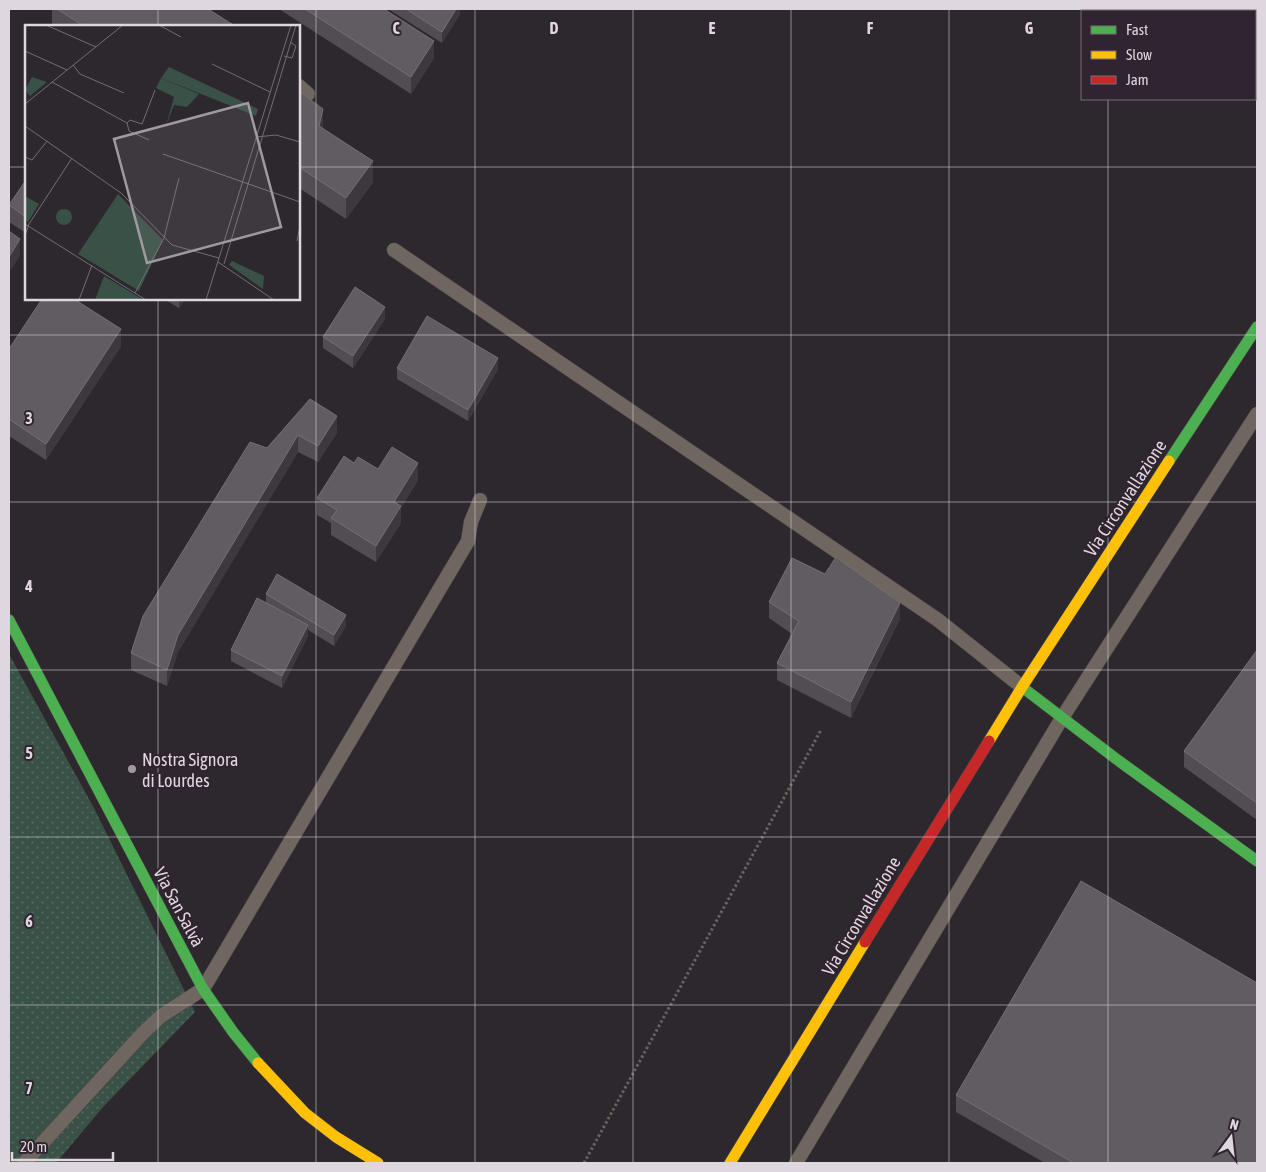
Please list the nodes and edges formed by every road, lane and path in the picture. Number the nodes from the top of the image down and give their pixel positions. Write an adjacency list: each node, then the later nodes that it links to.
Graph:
1 (394, 250): 6 (lane)
2 (1257, 327): 6 (main road, Via Circonvallazione)
3 (1257, 414): 7 (lane)
4 (480, 500): 10 (lane)
5 (9, 620): 10 (main road, Via San Salvà)
6 (1022, 687): 7 (main road); 14 (main road, Via Circonvallazione)
7 (1062, 718): 9 (main road); 15 (lane)
8 (821, 730): 13 (path)
9 (1257, 861)
10 (203, 989): 11 (lane); 12 (main road, Via San Salvà)
11 (24, 1163)
12 (378, 1163)
13 (584, 1163)
14 (730, 1163)
15 (796, 1163)

